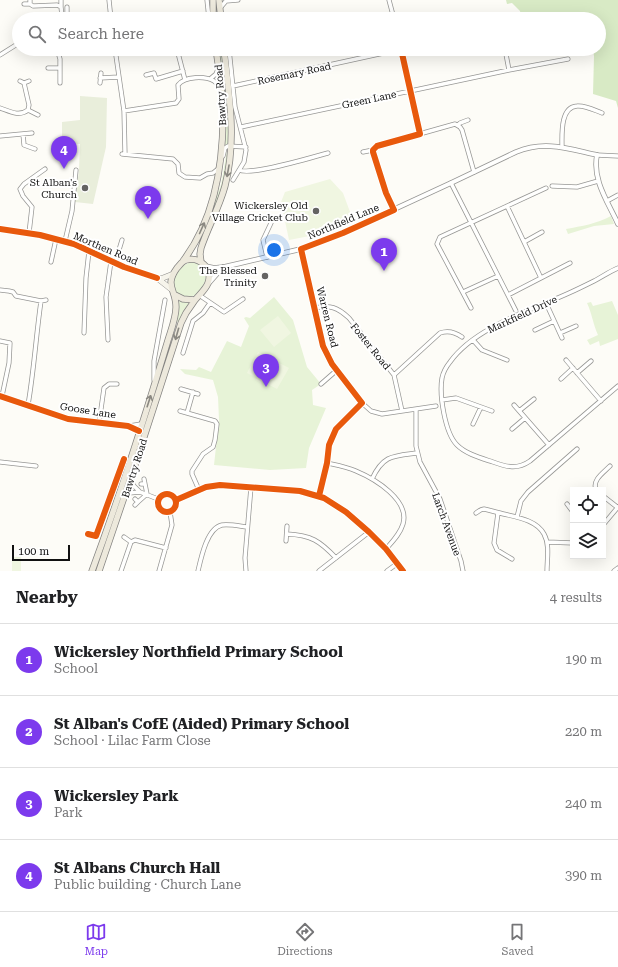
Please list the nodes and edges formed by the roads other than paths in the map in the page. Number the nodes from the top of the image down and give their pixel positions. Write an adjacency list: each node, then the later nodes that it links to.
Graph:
1 (61, 0): 11 (street)
2 (109, 0): 16 (street)
3 (207, 0): 17 (street)
4 (213, 0): 18 (main road)
5 (219, 0): 13 (main road)
6 (228, 0): 7 (street); 13 (street)
7 (238, 0)
8 (390, 0): 20 (street)
9 (30, 2): 10 (street); 11 (street)
10 (24, 4)
11 (61, 7): 14 (street)
12 (67, 7): 15 (street)
13 (220, 8): 19 (main road)
14 (62, 12)
15 (67, 12)
16 (110, 12)
17 (208, 12)
18 (213, 12)
19 (220, 12)
20 (393, 12)
21 (12, 47): 22 (street)
22 (0, 55)
23 (59, 56): 35 (street)
24 (116, 56): 39 (street)
25 (179, 56): 37 (street)
26 (217, 56): 33 (main road, Bawtry Road)
27 (225, 56): 62 (main road, Bawtry Road)
28 (230, 56): 47 (street, Bawtry Road)
29 (369, 56): 47 (street, Rosemary Road)
30 (402, 56): 49 (street)
31 (506, 56): 36 (street)
32 (568, 59): 36 (street, Green Lane)
33 (218, 67): 41 (street); 48 (main road, Bawtry Road)
34 (48, 68): 35 (street)
35 (60, 68): 46 (street)
36 (509, 70): 49 (street, Green Lane)
37 (183, 72): 38 (street); 43 (street)
38 (146, 75)
39 (119, 77): 40 (street); 52 (street)
40 (100, 78)
41 (210, 79): 43 (street); 48 (street)
42 (28, 80): 45 (street)
43 (185, 80): 52 (street)
44 (20, 81): 45 (street)
45 (24, 83): 51 (street)
46 (60, 83)
47 (233, 86): 57 (street, Bawtry Road)
48 (221, 90): 73 (main road, Bawtry Road)
49 (409, 90): 57 (street, Green Lane); 60 (street)
50 (0, 108): 51 (street)
51 (28, 110): 54 (street)
52 (124, 111): 78 (street)
53 (602, 113): 65 (street)
54 (38, 115)
55 (468, 120): 56 (street)
56 (458, 125): 60 (street); 77 (street)
57 (241, 127): 64 (street, Bawtry Road)
58 (32, 133): 59 (street)
59 (23, 134): 61 (street); 66 (street)
60 (420, 134): 67 (street)
61 (0, 136)
62 (231, 146): 63 (street); 70 (main road, Bawtry Road); 73 (street, Bawtry Road)
63 (239, 147): 64 (street); 70 (street)
64 (246, 147): 76 (street, Bawtry Road)
65 (562, 147): 71 (street, Northfield Lane); 77 (street, Northfield Lane)
66 (35, 149)
67 (373, 150): 68 (street); 88 (street)
68 (363, 152)
69 (328, 153): 76 (street)
70 (231, 154): 106 (main road, Bawtry Road, one-way to 106)
71 (598, 155): 72 (street, Northfield Lane); 80 (street)
72 (618, 156)
73 (220, 166): 78 (street); 82 (main road, Bawtry Road)
74 (46, 169): 94 (street)
75 (76, 170): 97 (street)
76 (239, 170): 79 (street, Bawtry Road)
77 (474, 172): 81 (street, Northfield Lane)
78 (211, 174): 82 (street)
79 (233, 180)
80 (598, 181): 83 (street); 86 (street)
81 (451, 183): 88 (street, Northfield Lane); 89 (street)
82 (216, 186): 102 (main road, Bawtry Road, one-way to 82)
83 (552, 186)
84 (546, 188): 87 (street)
85 (618, 195): 86 (street)
86 (607, 200): 91 (street)
87 (507, 206): 89 (street); 98 (street)
88 (394, 210): 99 (street, Northfield Lane)
89 (471, 222): 110 (street); 116 (street)
90 (271, 224): 101 (street)
91 (618, 224)
92 (0, 230): 94 (main road, Morthen Road)
93 (542, 232): 98 (street)
94 (29, 234): 95 (main road, Morthen Road)
95 (56, 239): 97 (main road, Morthen Road); 103 (street)
96 (122, 240): 104 (street)
97 (65, 242): 100 (main road, Morthen Road)
98 (524, 242): 112 (street)
99 (301, 249): 101 (street, Northfield Lane); 126 (street, Warren Road)
100 (89, 251): 104 (main road, Morthen Road); 132 (street)
101 (267, 257): 107 (street, Northfield Lane)
102 (182, 261): 106 (main road); 109 (main road)
103 (51, 262)
104 (113, 262): 111 (main road, Morthen Road); 136 (street)
105 (570, 263): 112 (street)
106 (203, 264): 107 (street, Northfield Lane); 113 (main road)
107 (224, 267): 113 (street)
108 (618, 268): 125 (street, Markfield Drive)
109 (173, 274): 111 (main road); 114 (main road)
110 (498, 276): 116 (street); 118 (street)
111 (157, 278): 114 (main road, Morthen Road)
112 (541, 278): 118 (street)
113 (207, 285): 119 (main road)
114 (171, 288): 117 (main road)
115 (0, 290): 123 (street)
116 (463, 292): 127 (street)
117 (175, 295): 119 (main road); 140 (main road, Bawtry Road)
118 (508, 295): 128 (street)
119 (197, 297): 124 (street); 174 (main road, Bawtry Road, one-way to 174)
120 (243, 299): 124 (street)
121 (46, 300): 123 (street)
122 (165, 300): 139 (street, Bawtry Road)
123 (41, 301): 162 (street)
124 (210, 303): 141 (street)
125 (546, 304): 129 (street); 137 (street, Markfield Drive)
126 (314, 308): 146 (street, Warren Road); 148 (street, Foster Road)
127 (471, 308)
128 (516, 311)
129 (554, 321): 131 (street); 133 (street)
130 (576, 326): 133 (street)
131 (535, 330)
132 (84, 334)
133 (560, 334): 135 (street)
134 (462, 337): 148 (street)
135 (562, 338)
136 (108, 340)
137 (473, 340): 142 (street); 159 (street, Markfield Drive)
138 (0, 341): 157 (street)
139 (156, 347): 140 (street); 152 (street, Bawtry Road)
140 (165, 350): 152 (main road, Bawtry Road)
141 (183, 353)
142 (507, 360)
143 (566, 360): 145 (street)
144 (591, 361): 147 (street)
145 (573, 368): 147 (street); 149 (street)
146 (337, 370): 151 (street); 161 (street, Warren Road)
147 (577, 373): 160 (street)
148 (394, 374): 168 (street, Foster Road)
149 (560, 379)
150 (117, 384): 173 (street)
151 (321, 384)
152 (154, 385): 175 (main road, Bawtry Road, one-way to 152)
153 (618, 386): 160 (street, Markfield Drive)
154 (181, 389): 155 (street)
155 (193, 392): 156 (street); 171 (street)
156 (198, 394)
157 (1, 396): 162 (street, Goose Lane)
158 (534, 399): 170 (street)
159 (442, 400): 165 (street); 180 (street, Markfield Drive)
160 (601, 401): 180 (street, Markfield Drive)
161 (362, 403): 168 (street, Warren Road); 184 (street)
162 (28, 405): 173 (street, Goose Lane)
163 (514, 405): 170 (street)
164 (436, 406): 166 (street, Warren Road)
165 (480, 407): 169 (street); 176 (street)
166 (416, 409): 168 (street, Warren Road); 182 (street, Larch Avenue)
167 (180, 411): 171 (street)
168 (402, 411)
169 (492, 411)
170 (519, 411): 172 (street)
171 (187, 414): 192 (street)
172 (525, 418): 178 (street); 180 (street)
173 (99, 423): 177 (street, Goose Lane)
174 (148, 423): 179 (street); 187 (main road, Bawtry Road)
175 (141, 424): 177 (street, Goose Lane); 179 (main road, Bawtry Road)
176 (473, 424)
177 (128, 426): 179 (street, Goose Lane)
178 (512, 429)
179 (139, 431): 224 (main road, Bawtry Road)
180 (549, 445)
181 (577, 449): 207 (street)
182 (417, 452): 189 (street); 233 (street, Larch Avenue)
183 (0, 462): 185 (street)
184 (326, 463): 189 (street); 195 (street)
185 (36, 466)
186 (610, 466): 191 (street)
187 (132, 474): 193 (street); 196 (main road, Bawtry Road)
188 (144, 479): 194 (street)
189 (372, 479): 219 (street)
190 (250, 487): 192 (street); 195 (street); 210 (street)
191 (595, 487)
192 (199, 490): 199 (street)
193 (140, 492): 194 (street); 196 (street)
194 (147, 494): 198 (street); 201 (street)
195 (319, 496): 211 (street)
196 (124, 498): 225 (main road, Bawtry Road)
197 (606, 498): 202 (street)
198 (158, 499): 199 (street); 204 (street)
199 (176, 500): 204 (street)
200 (567, 504): 203 (street)
201 (135, 505)
202 (618, 507): 208 (street)
203 (570, 508)
204 (170, 512): 218 (street)
205 (476, 513): 206 (street)
206 (498, 513): 207 (street); 221 (street)
207 (517, 517): 216 (street)
208 (605, 523)
209 (287, 526): 212 (street)
210 (247, 527): 228 (street); 229 (street)
211 (369, 532): 219 (street); 220 (street)
212 (286, 534): 214 (street); 220 (street)
213 (124, 537): 215 (street)
214 (286, 540)
215 (131, 542): 218 (street); 226 (street)
216 (547, 542): 217 (street); 234 (street)
217 (570, 543)
218 (166, 548): 227 (street)
219 (386, 549): 222 (street)
220 (336, 558): 230 (street)
221 (512, 559)
222 (398, 563): 231 (street); 232 (street)
223 (618, 568): 235 (street)
224 (92, 571)
225 (99, 571)
226 (121, 571)
227 (159, 571)
228 (198, 571)
229 (246, 571)
230 (318, 571)
231 (387, 571)
232 (403, 571)
233 (463, 571)
234 (547, 571)
235 (614, 571)

